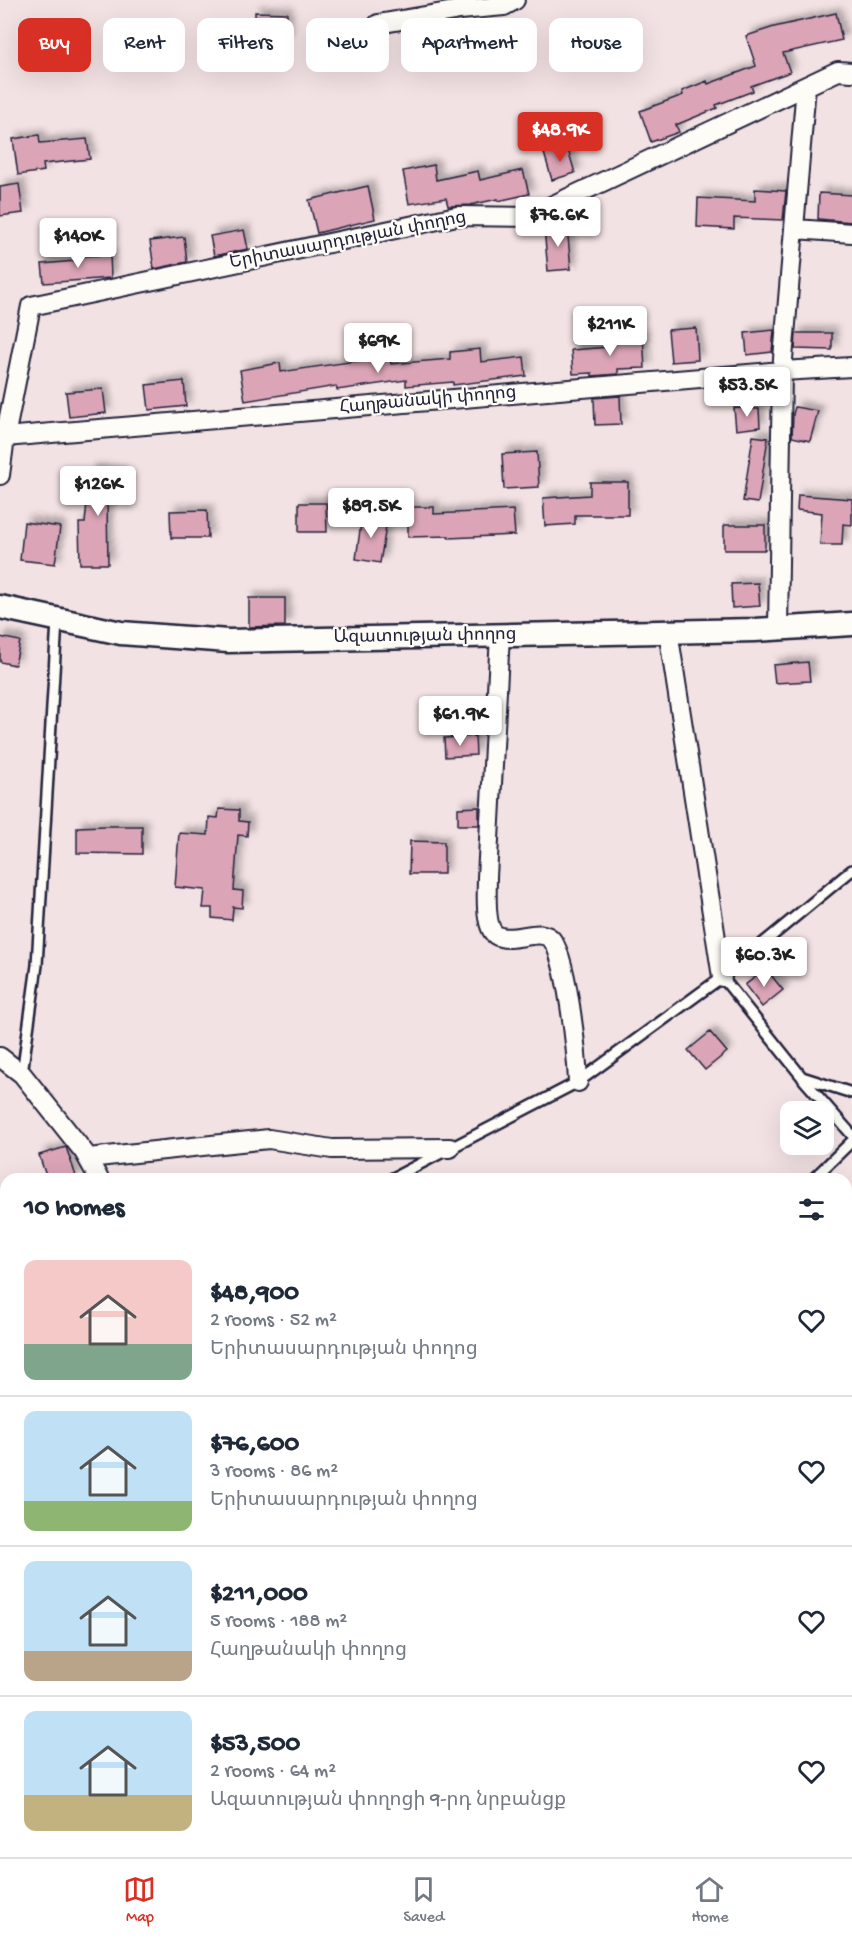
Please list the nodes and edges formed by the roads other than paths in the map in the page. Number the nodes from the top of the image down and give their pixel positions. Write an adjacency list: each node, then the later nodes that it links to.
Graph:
1 (515, 0): 2 (street)
2 (389, 22)
3 (852, 72): 4 (street, Երիտասարդության փողոց)
4 (806, 86): 5 (street); 9 (street, Երիտասարդության փողոց)
5 (795, 229): 6 (street); 8 (street)
6 (852, 233)
7 (852, 367): 8 (street, Հաղթանակի փողոց)
8 (782, 371): 9 (street, Հաղթանակի փողոց); 14 (street)
9 (5, 437): 10 (street)
10 (0, 475)
11 (0, 607): 12 (street, Ազատության փողոց)
12 (57, 621): 16 (street, Ազատության փողոց); 20 (lane)
13 (852, 624): 14 (street, Ազատության փողոց)
14 (778, 628): 15 (street, Ազատության փողոց)
15 (668, 631): 16 (street, Ազատության փողոց); 18 (street)
16 (500, 635): 22 (street)
17 (852, 870): 18 (lane)
18 (722, 977): 21 (lane); 22 (lane)
19 (0, 1057): 20 (street)
20 (22, 1074): 27 (street)
21 (802, 1077): 23 (lane); 24 (lane)
22 (578, 1082): 26 (lane)
23 (852, 1093)
24 (852, 1135)
25 (852, 1141): 30 (lane)
26 (450, 1148): 27 (street); 29 (lane)
27 (88, 1158): 28 (street)
28 (96, 1173)
29 (402, 1173)
30 (819, 1173)

